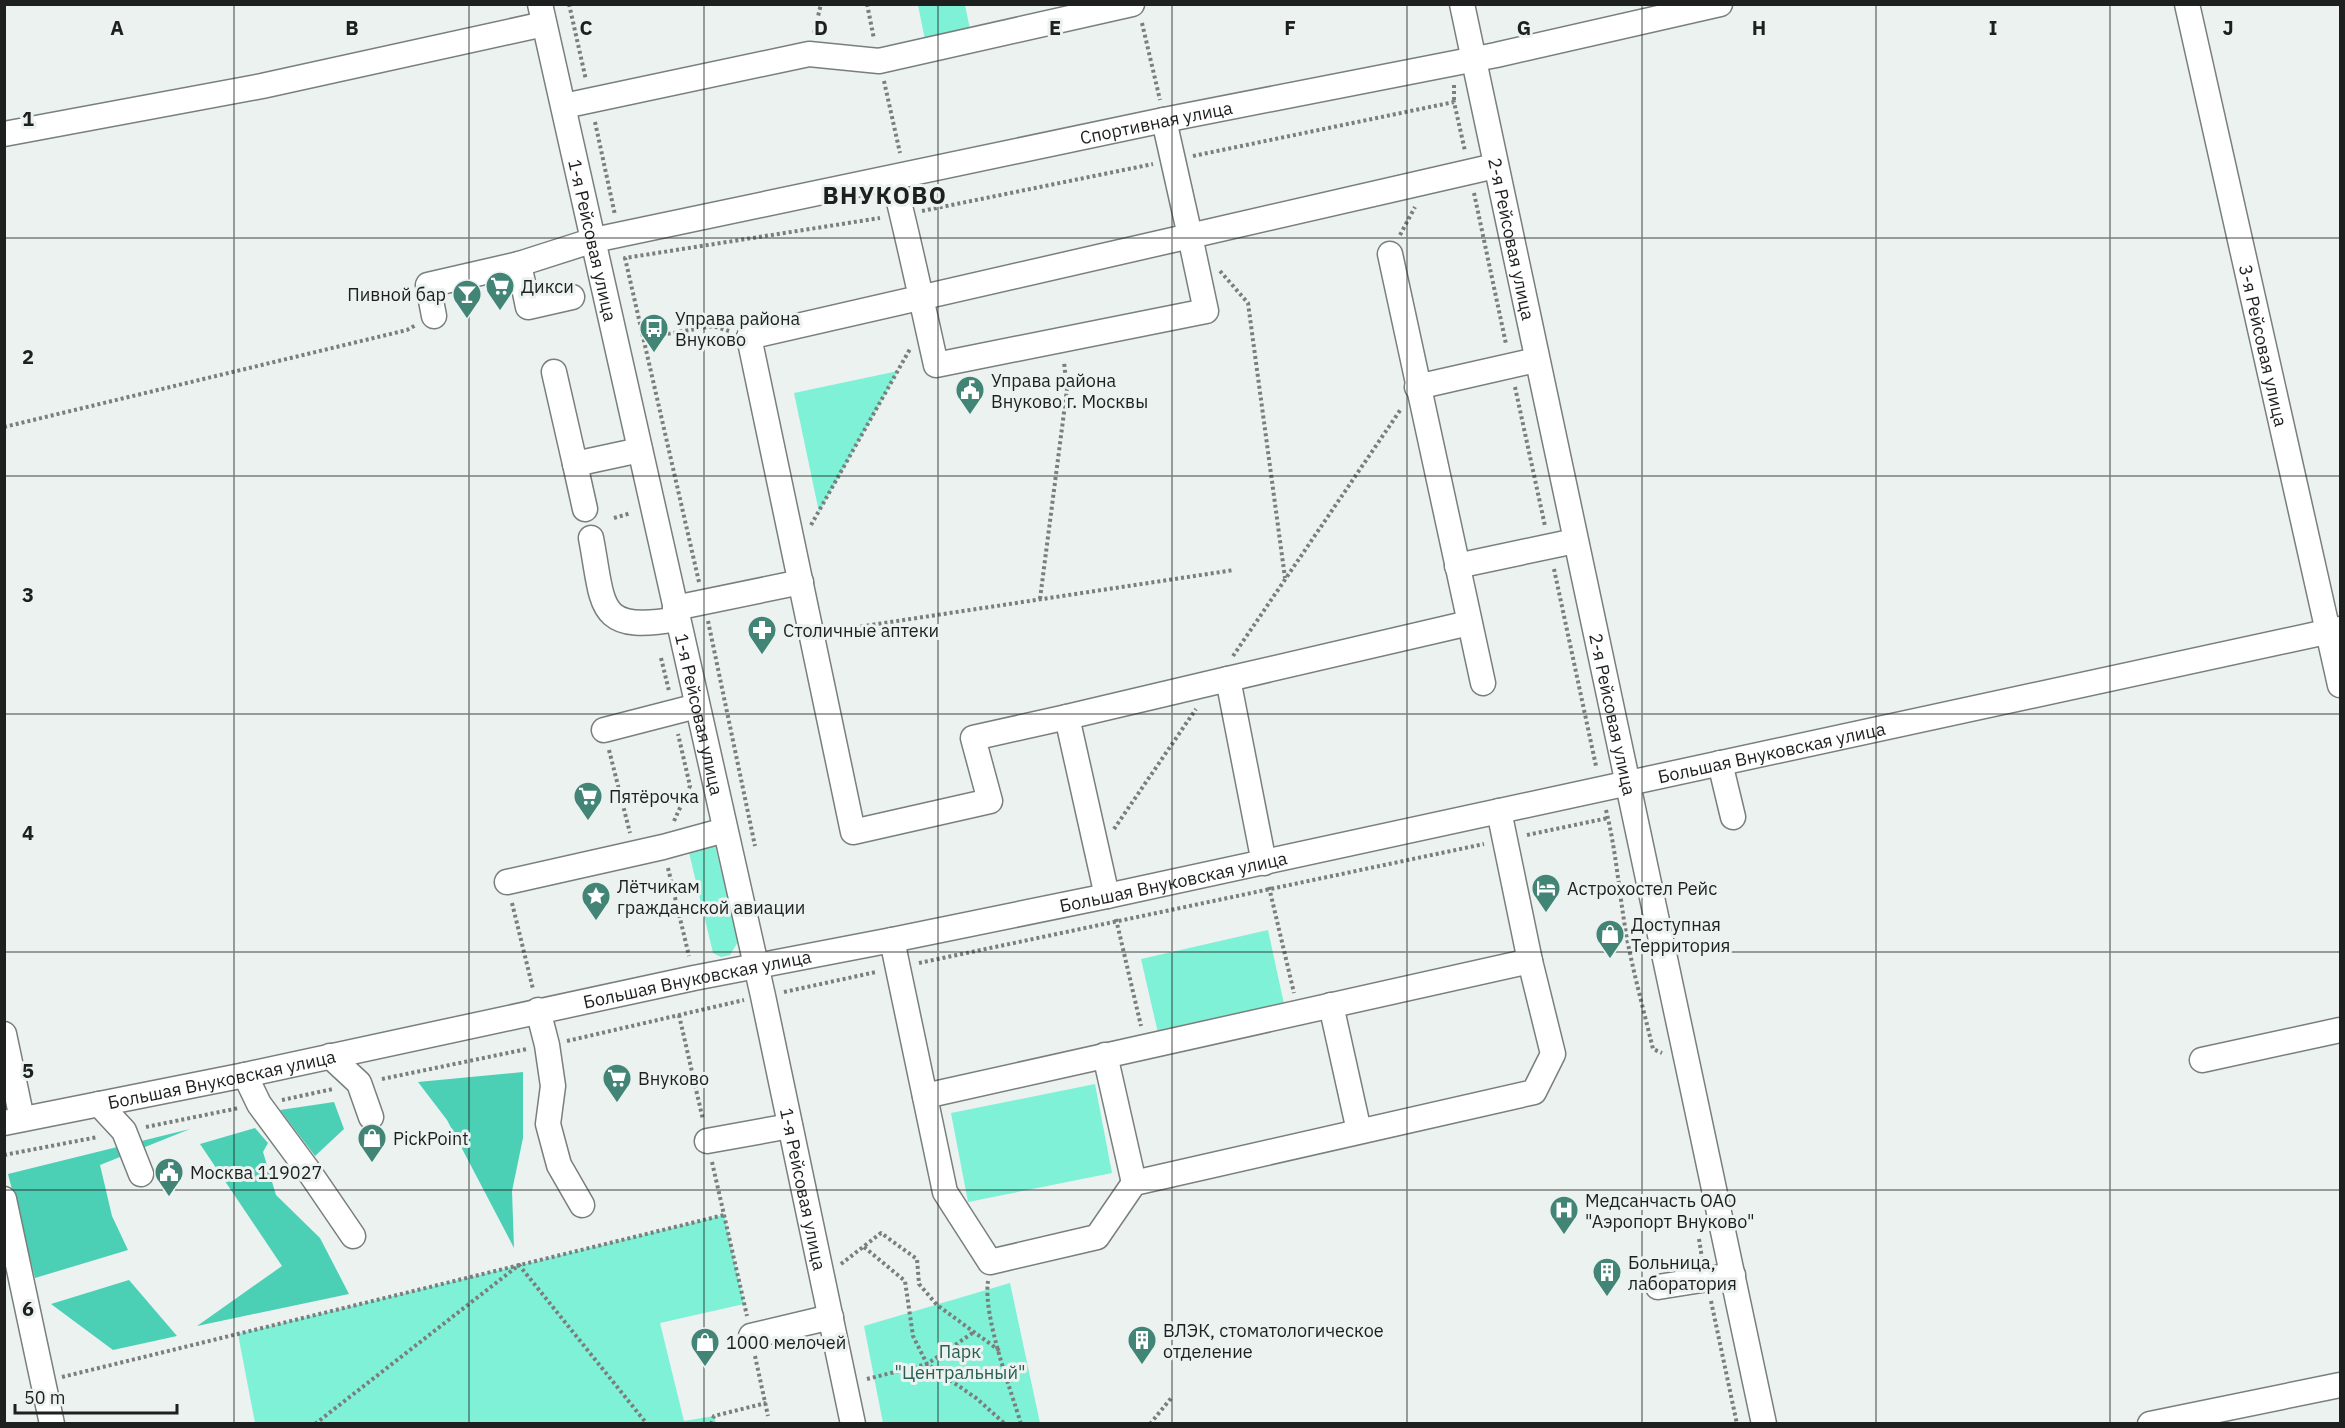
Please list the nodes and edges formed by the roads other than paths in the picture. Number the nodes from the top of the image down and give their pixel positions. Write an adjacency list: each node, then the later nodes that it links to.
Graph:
1 (1462, 4): 6 (street, 2-я Рейсовая улица)
2 (1720, 4): 6 (street, Спортивная улица)
3 (2187, 4): 31 (street, 3-я Рейсовая улица)
4 (1136, 10): 7 (street)
5 (542, 14): 7 (street, 1-я Рейсовая улица); 9 (street)
6 (1473, 59): 8 (street, Спортивная улица); 10 (street, 2-я Рейсовая улица)
7 (564, 106): 13 (street, 1-я Рейсовая улица)
8 (1164, 120): 11 (street, Спортивная улица); 12 (street)
9 (4, 134)
10 (1495, 166): 12 (street); 19 (street, 2-я Рейсовая улица)
11 (899, 177): 13 (street, Спортивная улица); 17 (street)
12 (1190, 236): 17 (street); 17 (street)
13 (594, 240): 15 (street, Спортивная улица); 22 (street, 1-я Рейсовая улица)
14 (1390, 254): 21 (street)
15 (519, 264): 16 (street); 18 (street, Спортивная улица)
16 (572, 297)
17 (921, 297): 28 (street)
18 (434, 315)
19 (1536, 360): 21 (street); 26 (street, 2-я Рейсовая улица)
20 (554, 372): 23 (street)
21 (1417, 387): 27 (street)
22 (640, 450): 23 (street); 29 (street, 1-я Рейсовая улица)
23 (575, 464): 24 (street)
24 (585, 509)
25 (591, 538): 29 (street)
26 (1575, 542): 27 (street); 39 (street, 2-я Рейсовая улица)
27 (1457, 566): 30 (street)
28 (801, 582): 29 (street); 36 (street)
29 (669, 616): 35 (street, 1-я Рейсовая улица)
30 (1470, 622): 32 (street); 33 (street)
31 (2335, 630): 34 (street, 3-я Рейсовая улица); 38 (street, Большая Внуковская улица)
32 (1221, 681): 36 (street); 43 (street)
33 (1483, 682)
34 (2340, 685)
35 (697, 706): 37 (street); 42 (street, 1-я Рейсовая улица)
36 (1066, 717): 45 (street)
37 (604, 730)
38 (1720, 764): 39 (street, Большая Внуковская улица); 41 (street)
39 (1627, 784): 40 (street, Большая Внуковская улица); 69 (street, 2-я Рейсовая улица)
40 (1499, 811): 43 (street, Большая Внуковская улица); 47 (street)
41 (1733, 817)
42 (725, 830): 44 (street); 48 (street, 1-я Рейсовая улица)
43 (1264, 862): 45 (street, Большая Внуковская улица)
44 (507, 882)
45 (1107, 896): 46 (street, Большая Внуковская улица)
46 (892, 940): 48 (street, Большая Внуковская улица); 57 (street)
47 (1530, 961): 49 (street); 62 (street)
48 (755, 966): 50 (street, Большая Внуковская улица); 61 (street, 1-я Рейсовая улица)
49 (1331, 1005): 53 (street); 62 (street)
50 (538, 1010): 54 (street, Большая Внуковская улица); 67 (street)
51 (2340, 1030): 55 (street)
52 (4, 1034): 60 (street)
53 (1105, 1055): 57 (street); 65 (street)
54 (330, 1056): 56 (street, Большая Внуковская улица); 59 (street)
55 (2202, 1060)
56 (245, 1075): 58 (street, Большая Внуковская улица); 68 (street)
57 (925, 1096): 65 (street)
58 (99, 1104): 60 (street, Большая Внуковская улица); 64 (street)
59 (371, 1117)
60 (13, 1121)
61 (790, 1126): 63 (street); 71 (street, 1-я Рейсовая улица)
62 (1359, 1131): 65 (street)
63 (707, 1141)
64 (141, 1174)
65 (1134, 1183)
66 (4, 1199): 74 (street)
67 (582, 1206)
68 (353, 1236)
69 (1733, 1275): 70 (street); 76 (street, 2-я Рейсовая улица)
70 (1658, 1287)
71 (831, 1317): 72 (street); 75 (street, 1-я Рейсовая улица)
72 (751, 1336)
73 (2340, 1385): 77 (street)
74 (52, 1424)
75 (853, 1424)
76 (1764, 1424)
77 (2150, 1424)

